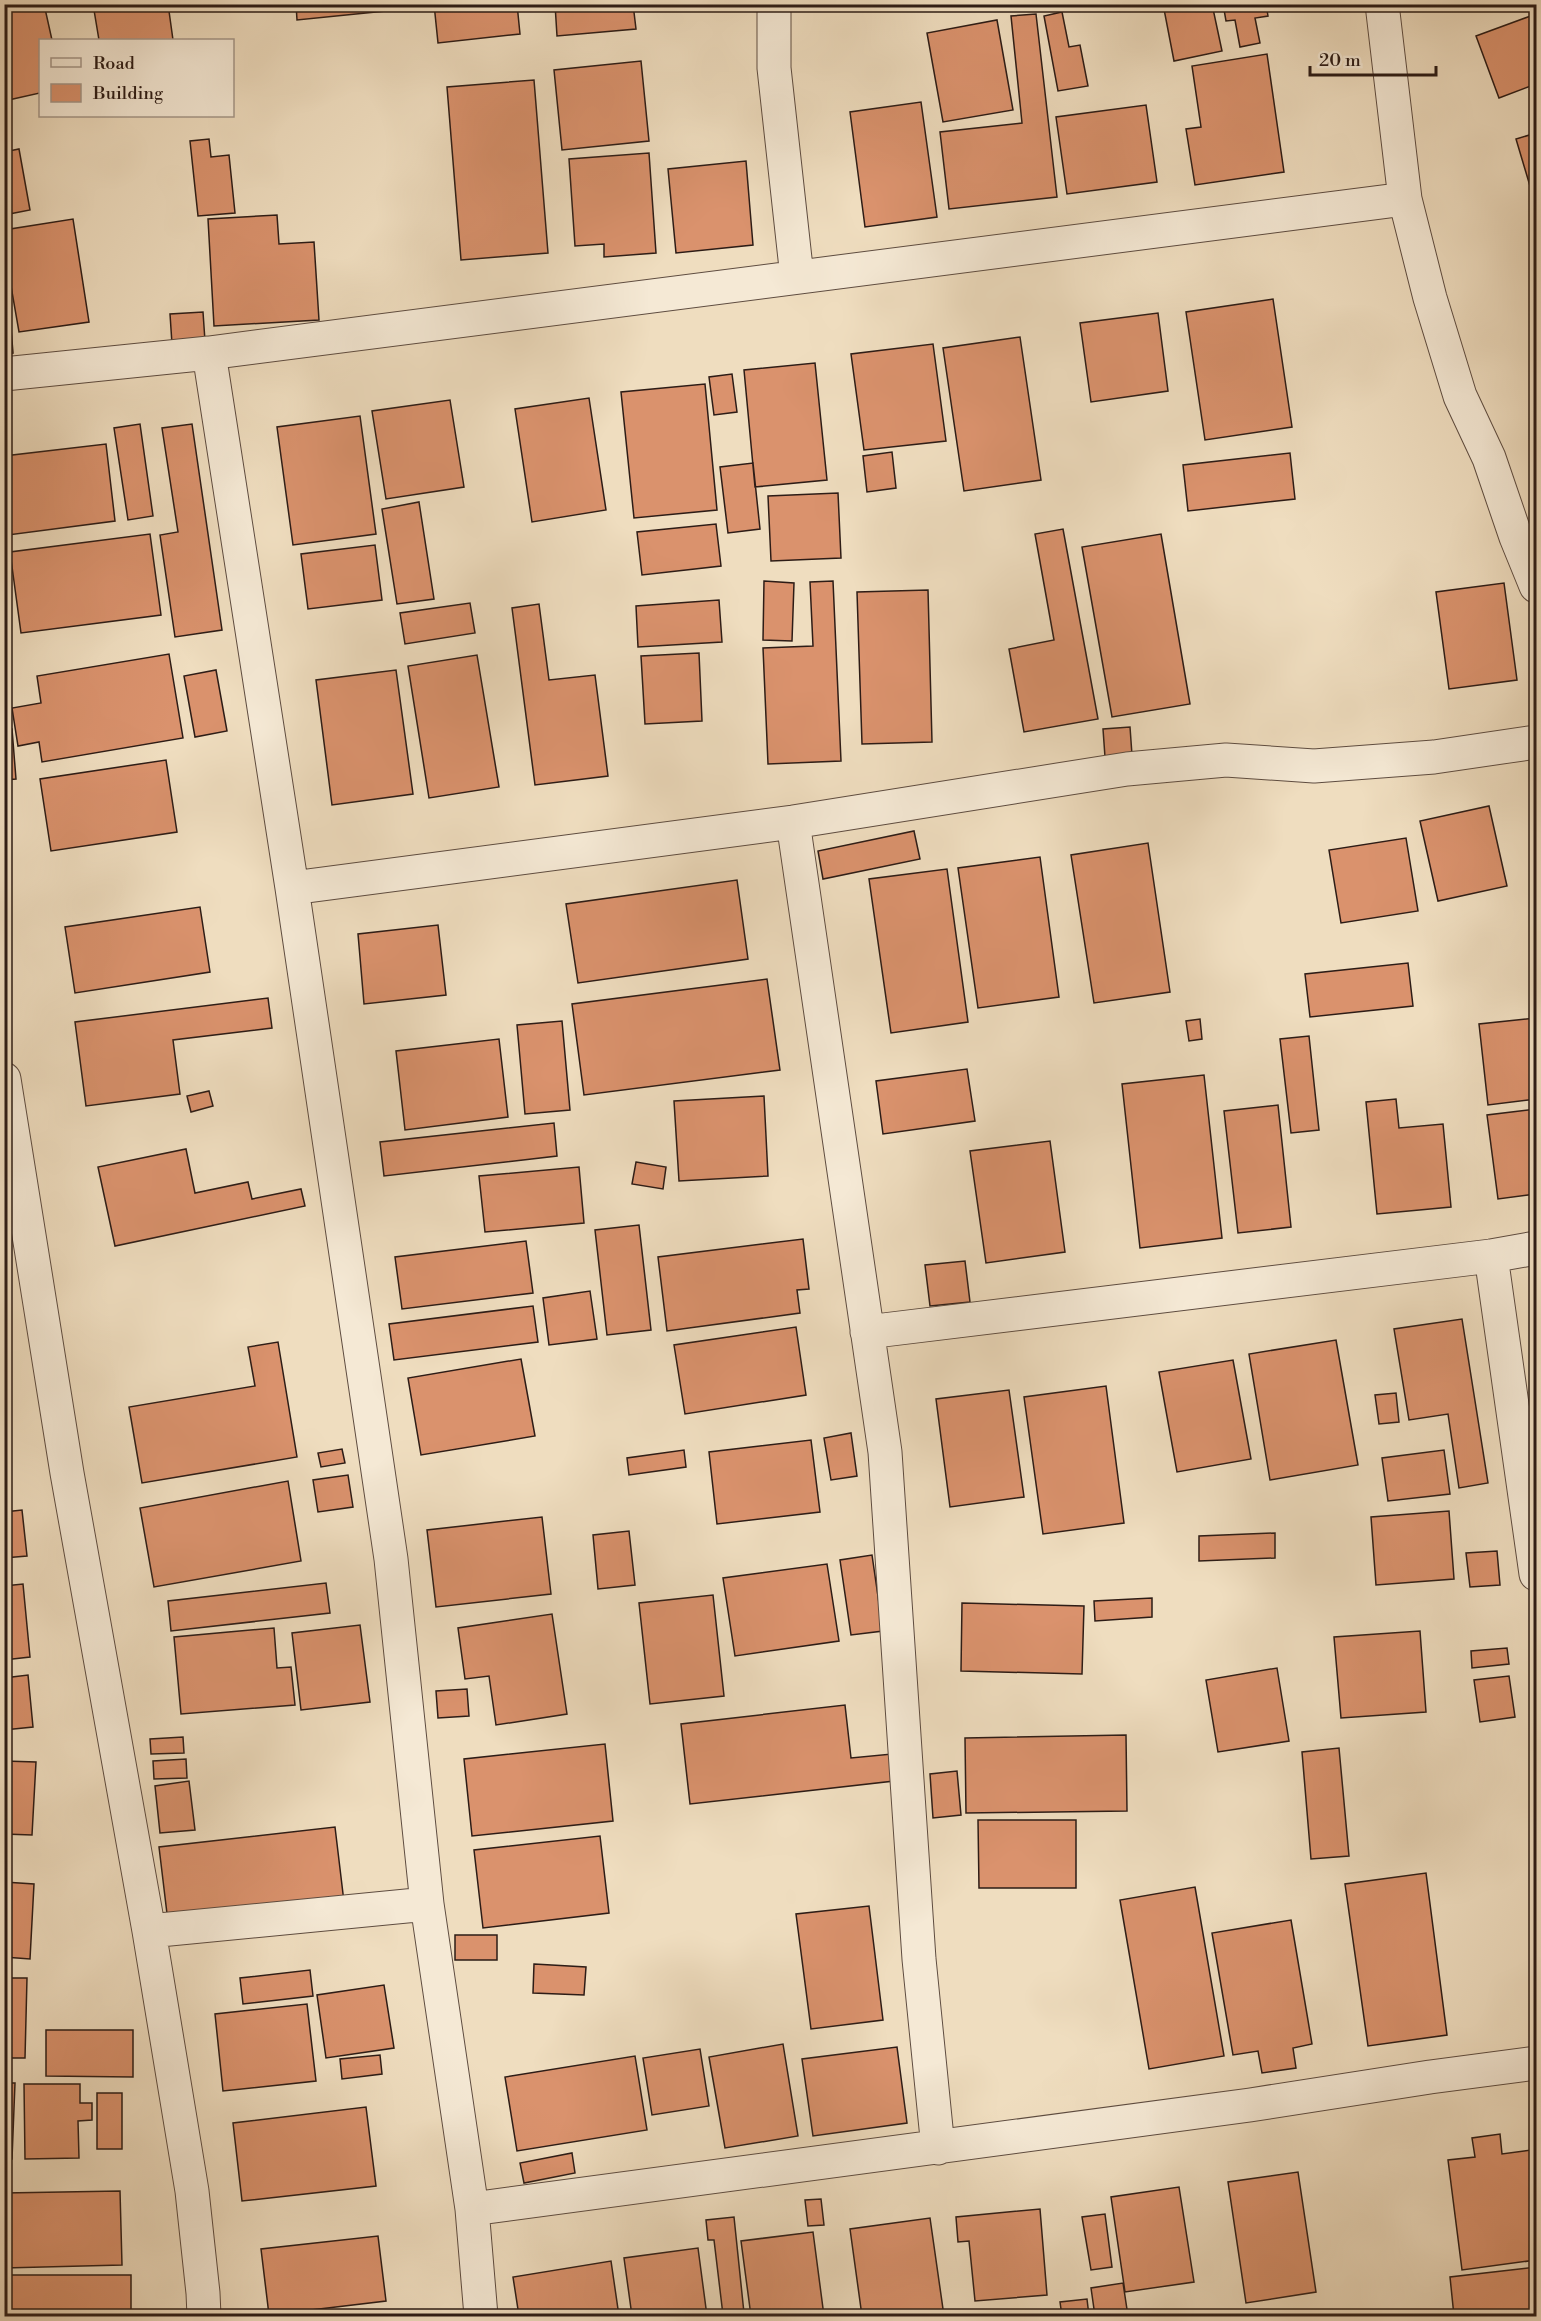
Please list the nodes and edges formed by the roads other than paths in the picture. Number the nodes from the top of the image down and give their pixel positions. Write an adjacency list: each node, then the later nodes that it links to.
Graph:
1 (774, 4): 4 (street)
2 (1382, 4): 3 (street)
3 (1405, 199): 4 (street); 7 (street)
4 (798, 277): 5 (street)
5 (209, 352): 6 (street); 10 (street)
6 (4, 374)
7 (1536, 586)
8 (1536, 741): 9 (street)
9 (793, 822): 10 (street); 14 (street)
10 (292, 888): 16 (street)
11 (4, 1079): 17 (street)
12 (1536, 1248): 13 (street)
13 (1491, 1256): 14 (street); 15 (street)
14 (867, 1332): 19 (street)
15 (1536, 1574)
16 (427, 1904): 17 (street); 20 (street)
17 (149, 1931): 21 (street)
18 (1536, 2063): 19 (street)
19 (938, 2148): 20 (street)
20 (472, 2209): 22 (street)
21 (204, 2316)
22 (481, 2316)

